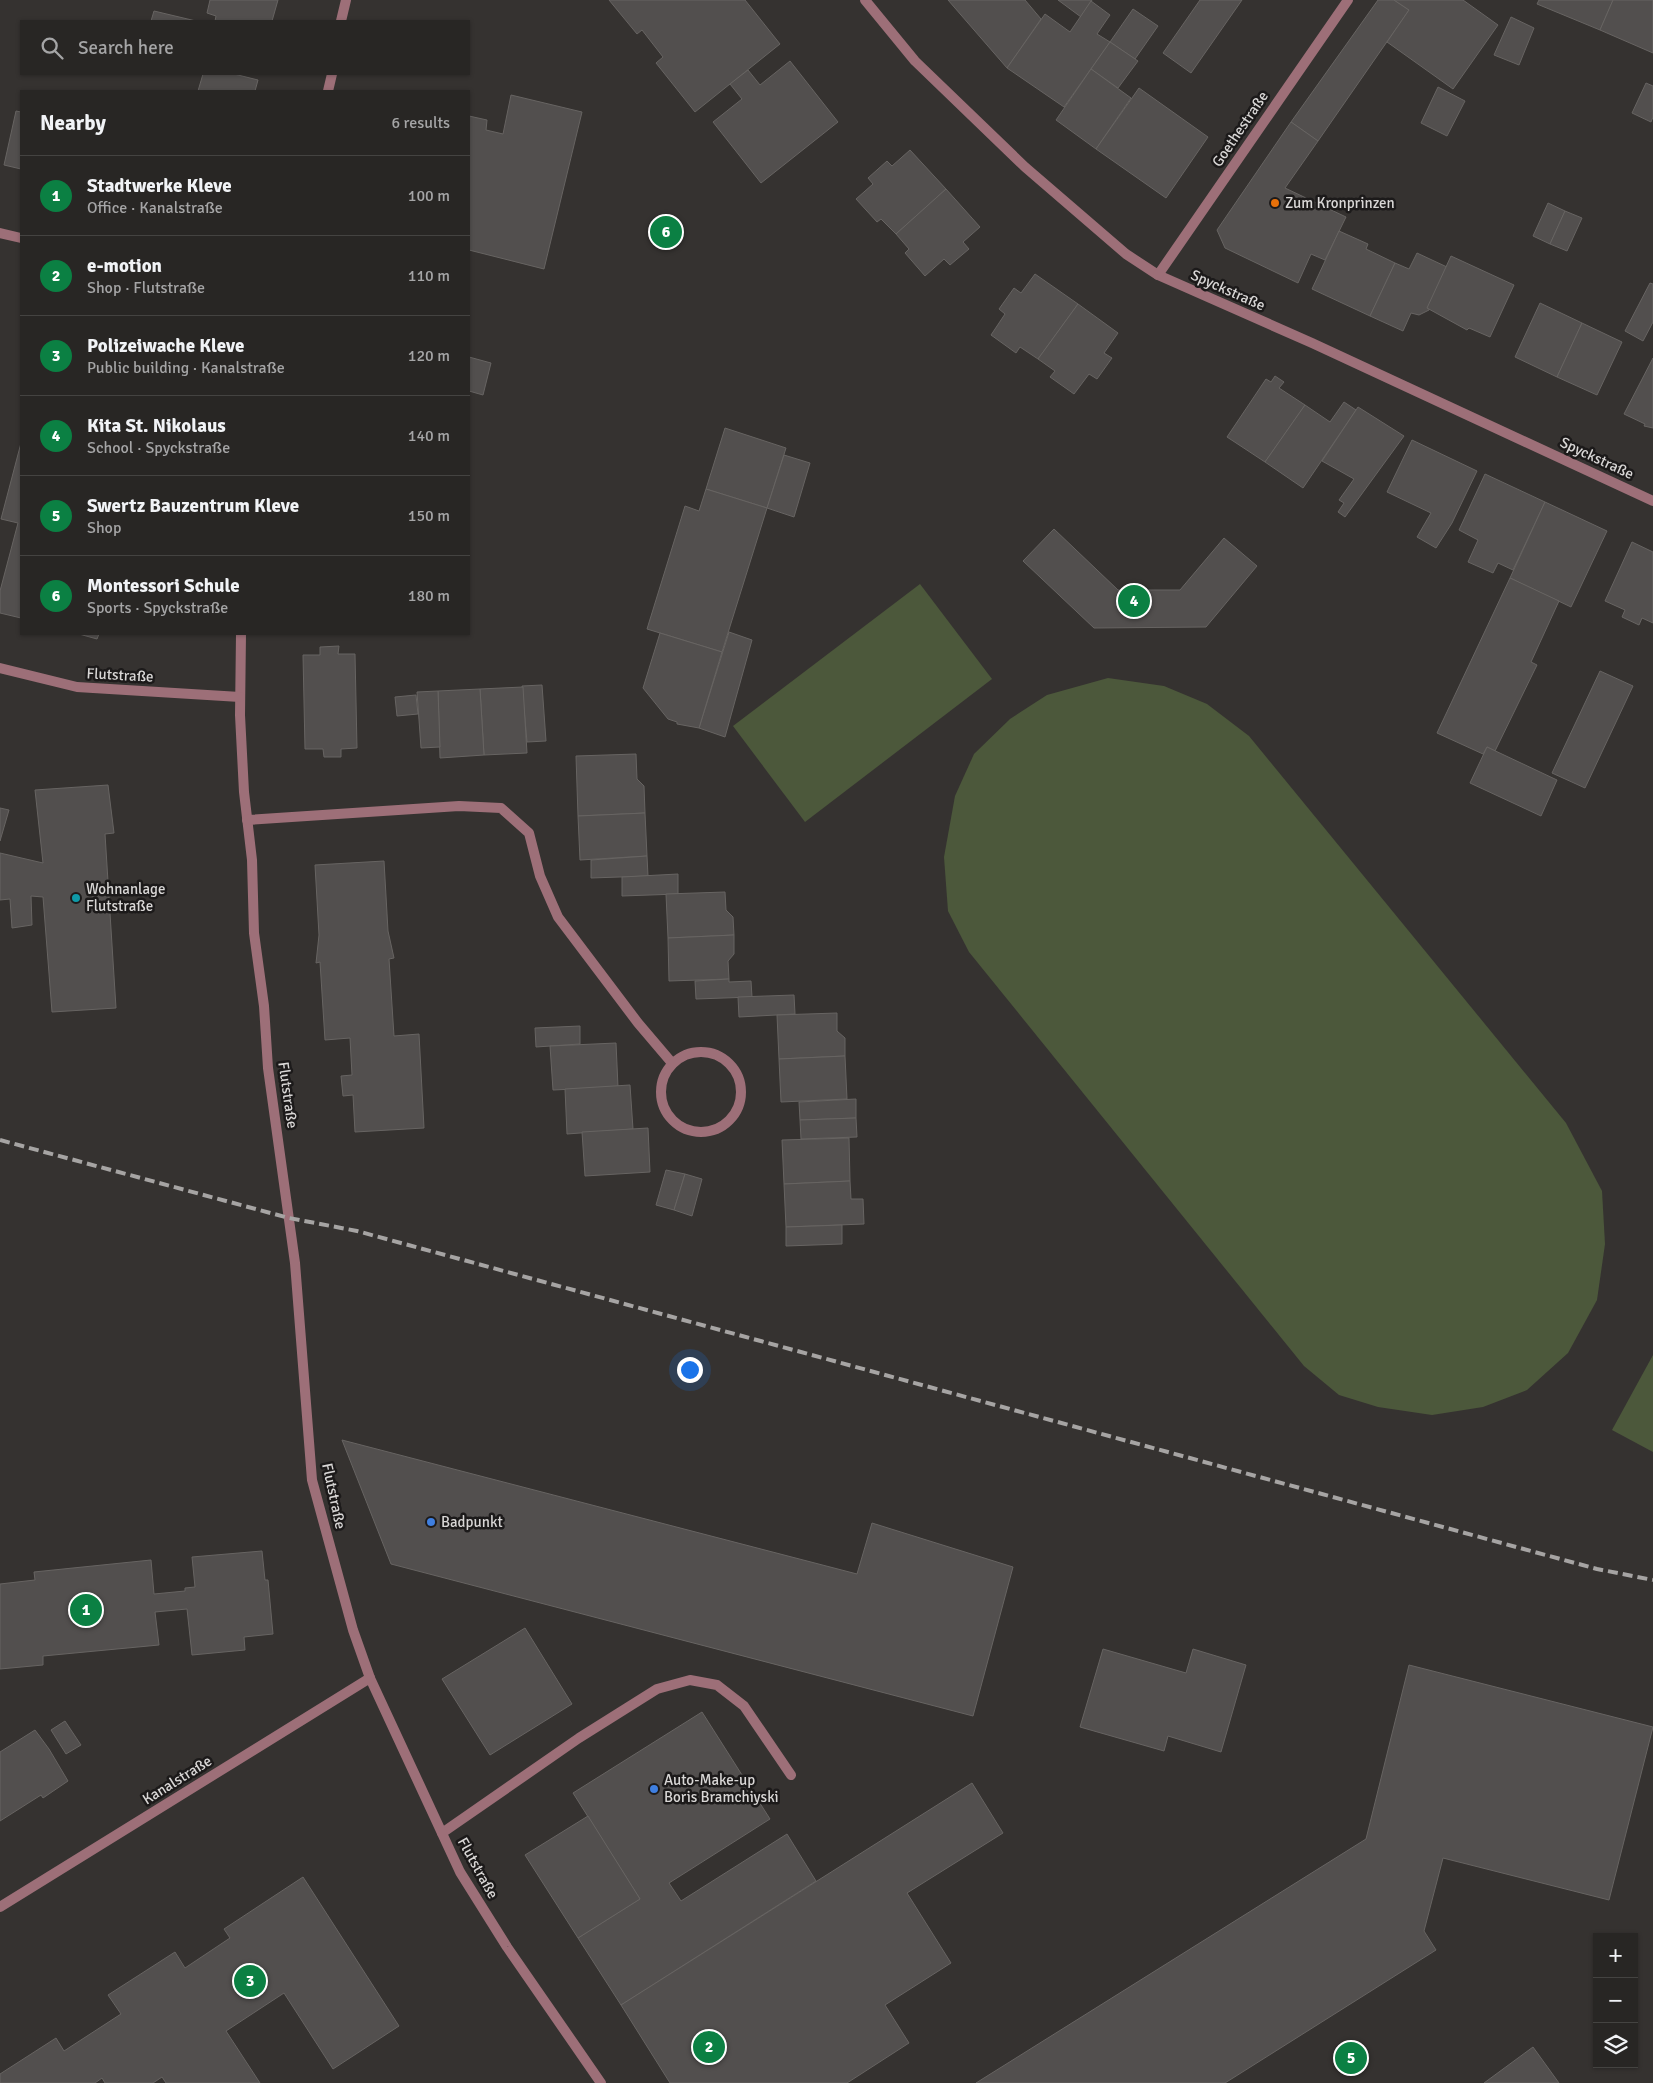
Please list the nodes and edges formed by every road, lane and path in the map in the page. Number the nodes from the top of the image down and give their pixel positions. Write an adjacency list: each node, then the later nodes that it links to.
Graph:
1 (346, 0): 4 (street)
2 (865, 0): 9 (street, Spyckstraße)
3 (1348, 0): 9 (street, Goethestraße)
4 (342, 20)
5 (332, 75): 6 (street)
6 (328, 90)
7 (0, 234): 8 (street)
8 (20, 238)
9 (1158, 275): 10 (street, Spyckstraße)
10 (1653, 500)
11 (241, 635): 13 (street, Flutstraße)
12 (0, 668): 13 (street, Flutstraße)
13 (240, 697): 14 (street, Flutstraße)
14 (247, 820): 15 (street); 16 (street, Flutstraße)
15 (672, 1063): 15 (street)
16 (370, 1678): 18 (street, Flutstraße); 19 (street, Kanalstraße)
17 (791, 1775): 18 (street)
18 (442, 1833): 20 (street, Flutstraße)
19 (0, 1907)
20 (601, 2083)

